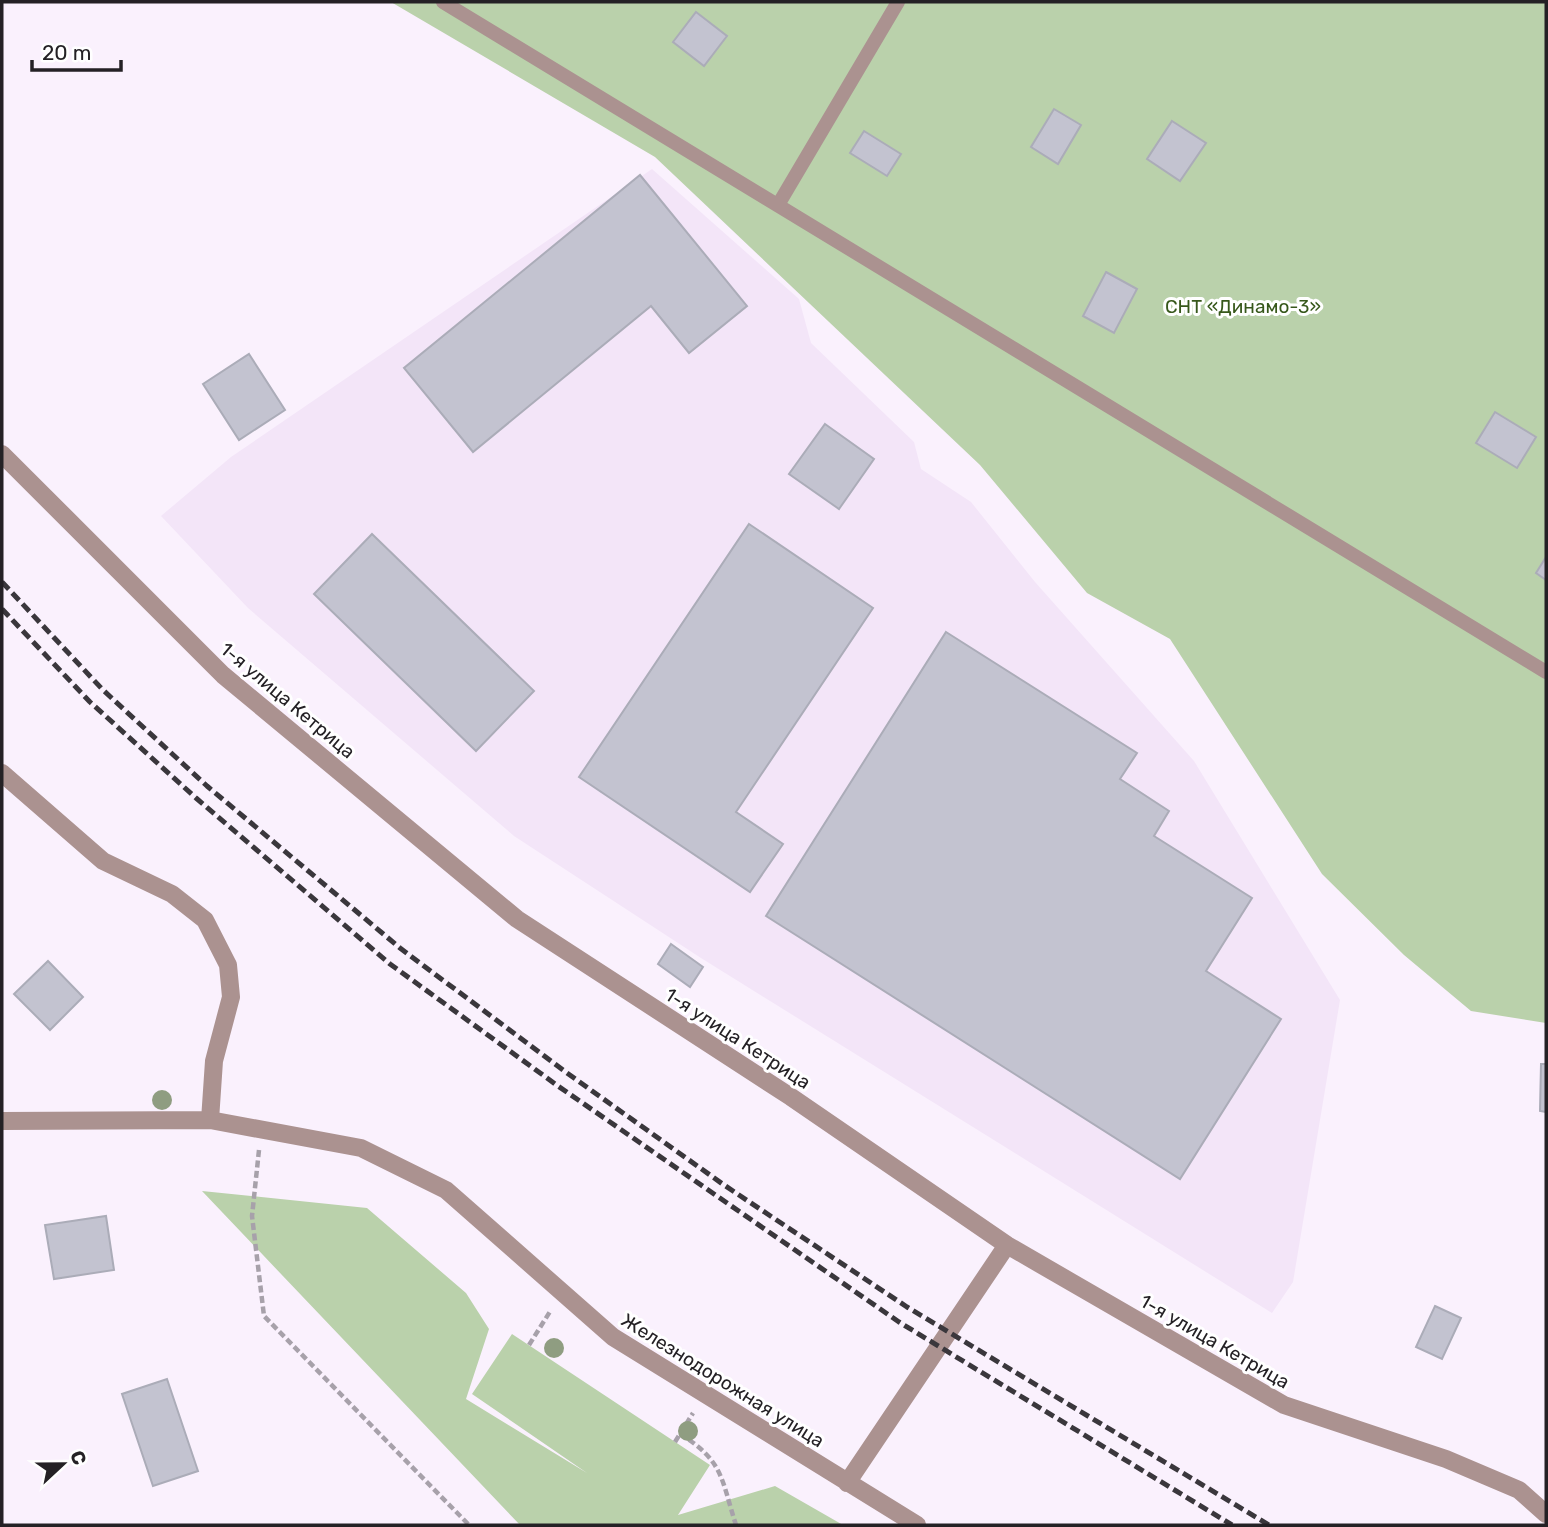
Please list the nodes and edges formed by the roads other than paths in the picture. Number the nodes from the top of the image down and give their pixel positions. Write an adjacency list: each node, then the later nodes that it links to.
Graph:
1 (443, 2): 3 (lane)
2 (898, 2): 3 (lane)
3 (778, 205): 5 (lane)
4 (2, 454): 9 (street, 1-я улица Кетрица)
5 (1546, 672)
6 (2, 773): 7 (street)
7 (210, 1120): 8 (street, Железнодорожная улица); 10 (street, Железнодорожная улица)
8 (2, 1121)
9 (1007, 1245): 10 (street); 11 (street, 1-я улица Кетрица)
10 (847, 1483): 12 (street, Железнодорожная улица)
11 (1546, 1514)
12 (917, 1525)

